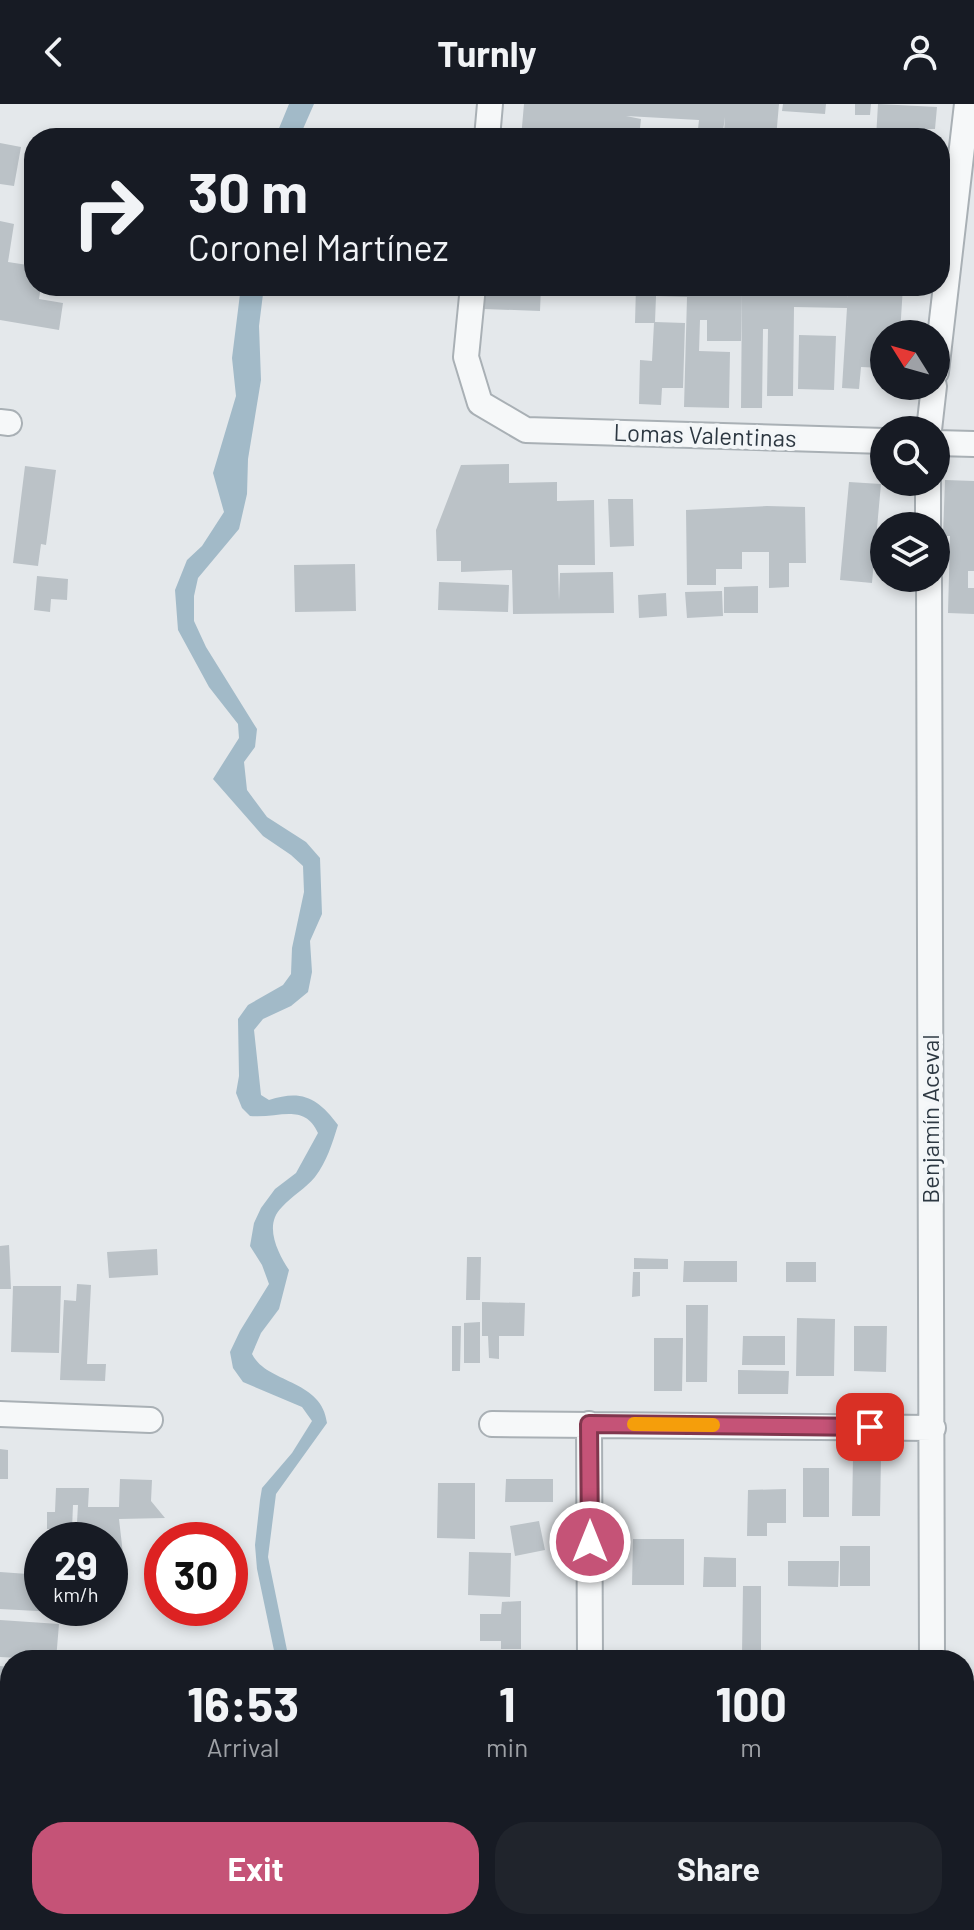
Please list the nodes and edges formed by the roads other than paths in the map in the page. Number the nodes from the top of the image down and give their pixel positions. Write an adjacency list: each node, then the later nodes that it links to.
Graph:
1 (490, 104): 3 (street)
2 (967, 104): 4 (street)
3 (488, 128)
4 (950, 251)
5 (472, 296): 8 (street, Lomas Valentinas)
6 (945, 296): 7 (street)
7 (942, 320)
8 (870, 441)
9 (950, 443): 10 (street)
10 (974, 444)
11 (929, 592): 16 (street, Benjamín Aceval)
12 (0, 1414): 13 (street)
13 (150, 1420)
14 (492, 1424): 15 (street)
15 (589, 1424): 16 (street); 17 (street)
16 (933, 1428): 18 (street, Benjamín Aceval)
17 (590, 1650)
18 (932, 1650)

